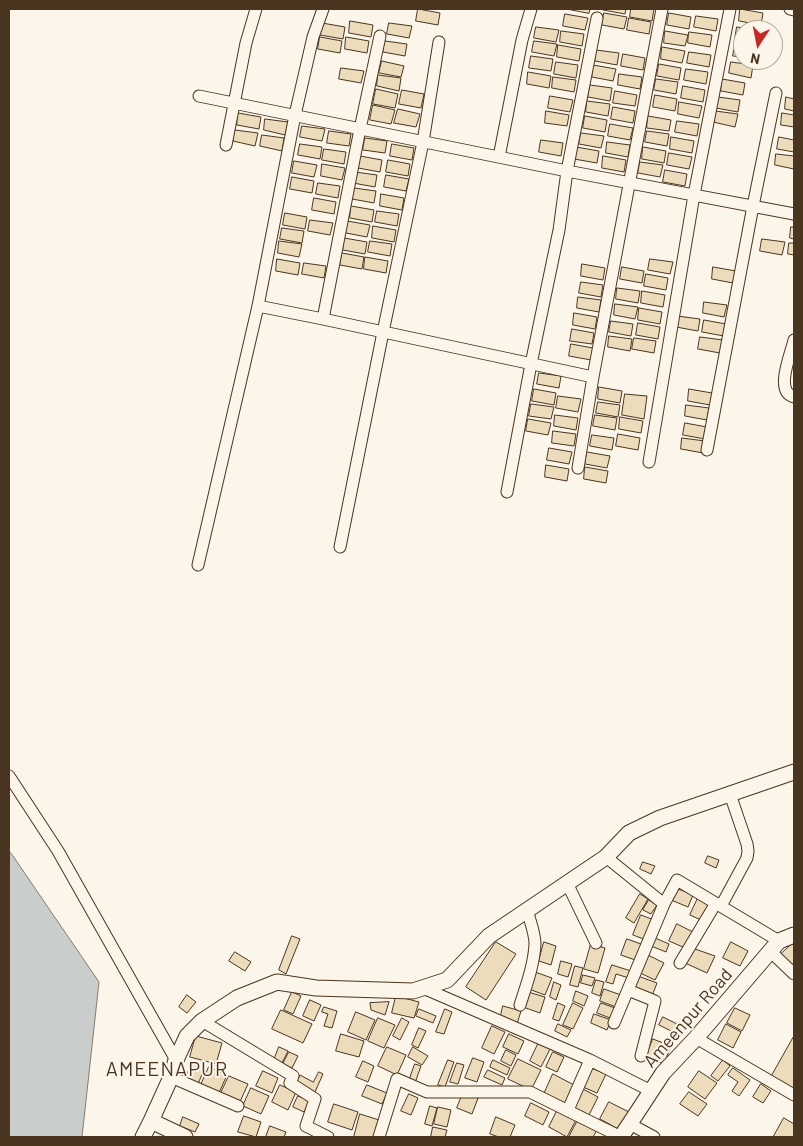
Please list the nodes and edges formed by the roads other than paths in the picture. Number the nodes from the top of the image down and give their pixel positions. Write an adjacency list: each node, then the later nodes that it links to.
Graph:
1 (256, 9): 13 (street)
2 (324, 9): 14 (street)
3 (531, 9): 18 (street)
4 (662, 9): 20 (street)
5 (730, 9): 21 (street)
6 (790, 9): 7 (street)
7 (794, 10)
8 (597, 18): 19 (street)
9 (380, 36): 15 (street)
10 (439, 42): 16 (street)
11 (776, 92): 22 (street)
12 (199, 96): 13 (street)
13 (234, 103): 14 (street); 17 (street)
14 (295, 115): 15 (street); 24 (street)
15 (360, 129): 16 (street); 25 (street)
16 (423, 142): 18 (street); 26 (street)
17 (226, 145)
18 (499, 157): 19 (street)
19 (567, 171): 20 (street); 28 (street)
20 (630, 183): 21 (street); 29 (street)
21 (694, 195): 22 (street); 32 (street)
22 (753, 206): 23 (street); 31 (street)
23 (794, 214)
24 (258, 306): 25 (street); 36 (street)
25 (324, 319): 26 (street)
26 (382, 332): 28 (street); 35 (street)
27 (794, 340): 30 (street)
28 (531, 364): 29 (street); 34 (street)
29 (593, 377): 33 (street)
30 (794, 397)
31 (707, 450)
32 (649, 462)
33 (578, 468)
34 (507, 492)
35 (340, 547)
36 (198, 565)
37 (794, 772): 39 (street)
38 (9, 776): 57 (street)
39 (730, 794): 40 (street); 43 (street)
40 (606, 857): 41 (street); 42 (street)
41 (567, 884): 44 (street); 46 (street)
42 (664, 904): 43 (street); 51 (street)
43 (718, 905): 47 (street); 48 (street)
44 (527, 910): 50 (street); 52 (street)
45 (794, 936): 47 (street)
46 (596, 943)
47 (774, 946): 49 (street); 55 (street, Ameenpur Road)
48 (680, 963)
49 (794, 974)
50 (423, 988): 53 (street); 58 (street)
51 (628, 990): 54 (street); 56 (street)
52 (520, 1005)
53 (202, 1021): 57 (street); 68 (street)
54 (614, 1023)
55 (696, 1038): 60 (street, Ameenpur Road); 61 (street)
56 (641, 1056)
57 (176, 1060): 59 (street)
58 (590, 1060): 60 (street); 63 (street)
59 (171, 1077): 62 (street); 64 (street)
60 (651, 1091): 65 (street, Ameenpur Road)
61 (794, 1095)
62 (238, 1106)
63 (568, 1110): 65 (street); 69 (street)
64 (151, 1121): 66 (street); 67 (street)
65 (624, 1133): 70 (street)
66 (143, 1137)
67 (185, 1137)
68 (328, 1137)
69 (379, 1137)
70 (654, 1137)

